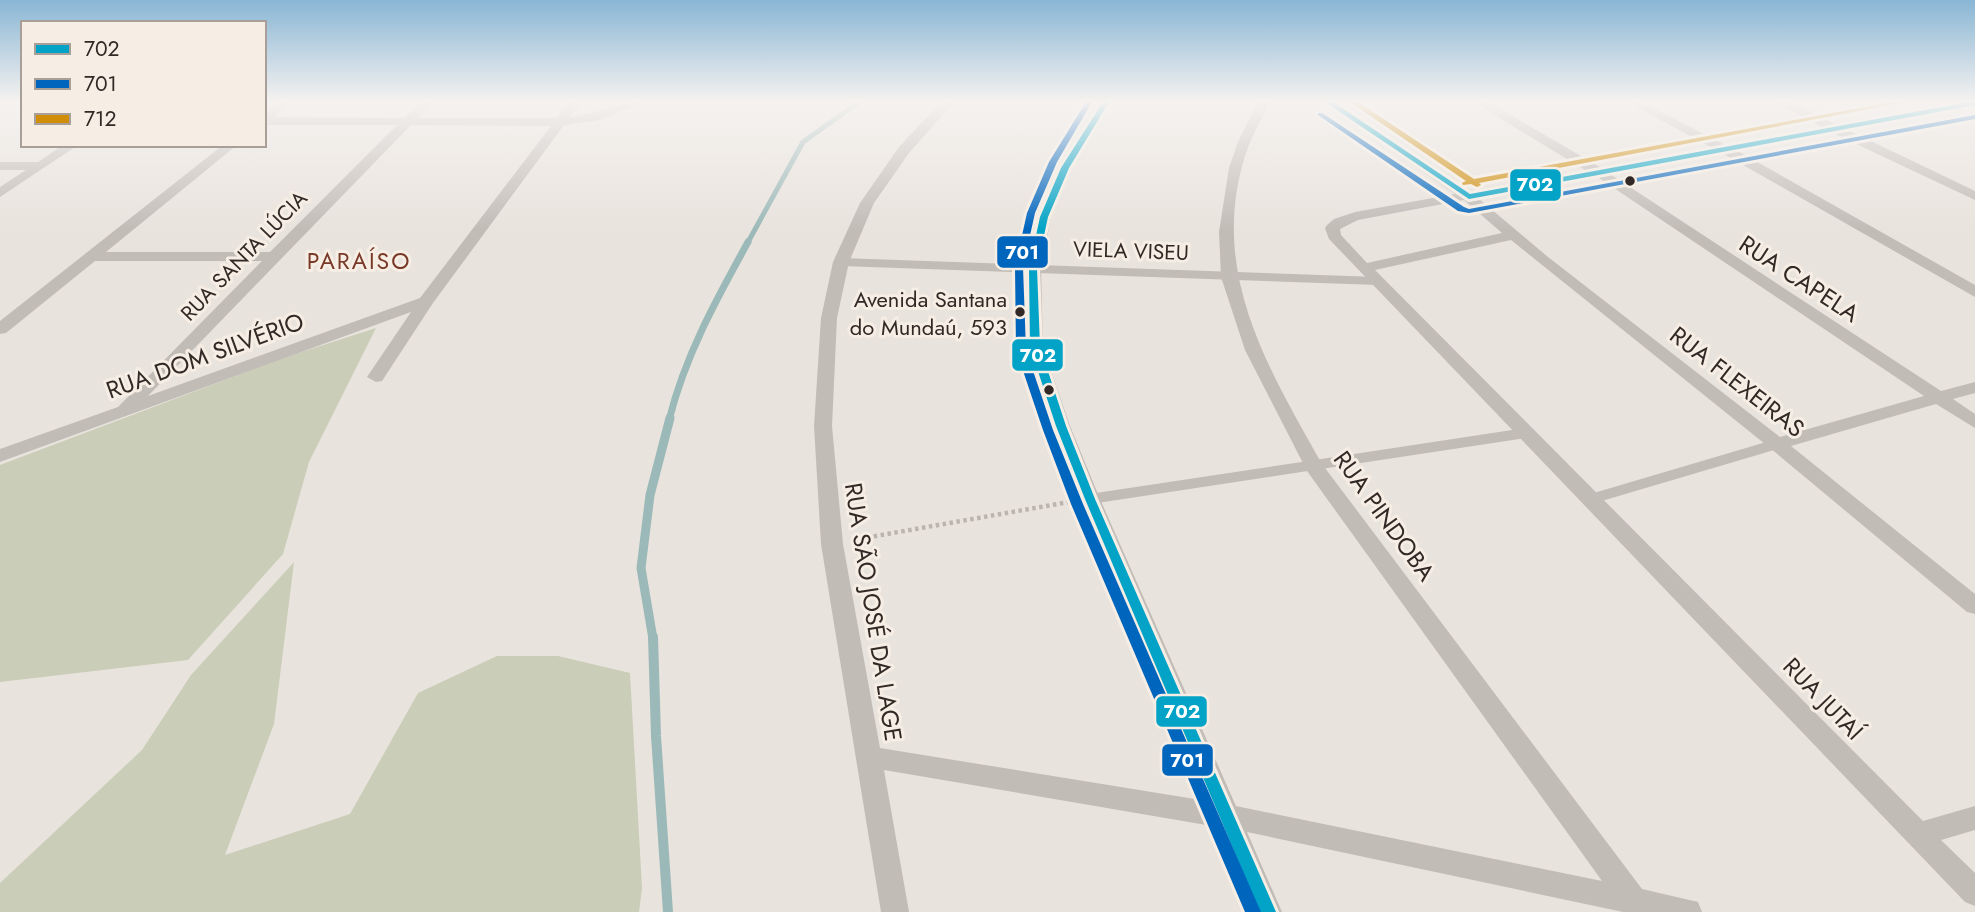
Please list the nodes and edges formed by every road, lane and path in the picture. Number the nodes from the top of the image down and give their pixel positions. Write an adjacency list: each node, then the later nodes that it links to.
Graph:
1 (383, 145): 22 (street, RUA SANTA LÚCIA)
2 (543, 145): 28 (street)
3 (909, 145): 23 (street, RUA SÃO JOSÉ DA LAGE)
4 (1079, 145): 24 (street)
5 (1244, 145): 25 (street, RUA PINDOBA)
6 (1391, 145): 19 (street, RUA FLEXEIRAS)
7 (1552, 145): 16 (street, RUA CAPELA)
8 (1715, 145): 13 (street)
9 (1752, 145): 13 (street, RUA JUTAÍ)
10 (1872, 145): 18 (street)
11 (69, 147): 15 (street)
12 (229, 147): 21 (street)
13 (1726, 150): 16 (street, RUA JUTAÍ); 27 (street)
14 (0, 166): 15 (street)
15 (42, 166): 17 (street)
16 (1600, 173): 19 (street, RUA JUTAÍ); 32 (street, RUA CAPELA)
17 (0, 193)
18 (1975, 196)
19 (1469, 197): 20 (street, RUA FLEXEIRAS); 26 (street, RUA JUTAÍ)
20 (1513, 235): 26 (street, VIELA VISEU); 36 (street, RUA FLEXEIRAS)
21 (91, 256): 22 (street); 29 (street)
22 (271, 257): 33 (street, RUA SANTA LÚCIA)
23 (841, 262): 24 (lane, VIELA VISEU); 41 (street, RUA SÃO JOSÉ DA LAGE)
24 (1033, 268): 25 (lane, VIELA VISEU); 39 (street)
25 (1228, 275): 26 (lane, VIELA VISEU); 38 (street, RUA PINDOBA)
26 (1371, 275): 35 (street, RUA JUTAÍ)
27 (1975, 292)
28 (426, 301): 30 (street); 33 (street, RUA DOM SILVÉRIO)
29 (3, 324)
30 (376, 377)
31 (1975, 387): 32 (street)
32 (1937, 397): 34 (street, RUA CAPELA); 36 (street)
33 (122, 411): 37 (street, RUA DOM SILVÉRIO)
34 (1975, 422)
35 (1526, 433): 38 (lane); 40 (street, RUA JUTAÍ)
36 (1777, 444): 40 (lane); 42 (street, RUA FLEXEIRAS)
37 (0, 456)
38 (1314, 467): 39 (lane); 48 (street, RUA PINDOBA)
39 (1090, 499): 41 (path); 44 (street)
40 (1591, 499): 46 (street, RUA JUTAÍ)
41 (832, 544): 43 (street, RUA SÃO JOSÉ DA LAGE)
42 (1975, 606)
43 (869, 757): 44 (street); 49 (street, RUA SÃO JOSÉ DA LAGE)
44 (1226, 816): 48 (street); 50 (street)
45 (1975, 818): 46 (street)
46 (1919, 834): 47 (street, RUA JUTAÍ)
47 (1975, 893)
48 (1637, 906): 51 (street)
49 (895, 912)
50 (1268, 912)
51 (1688, 912)

